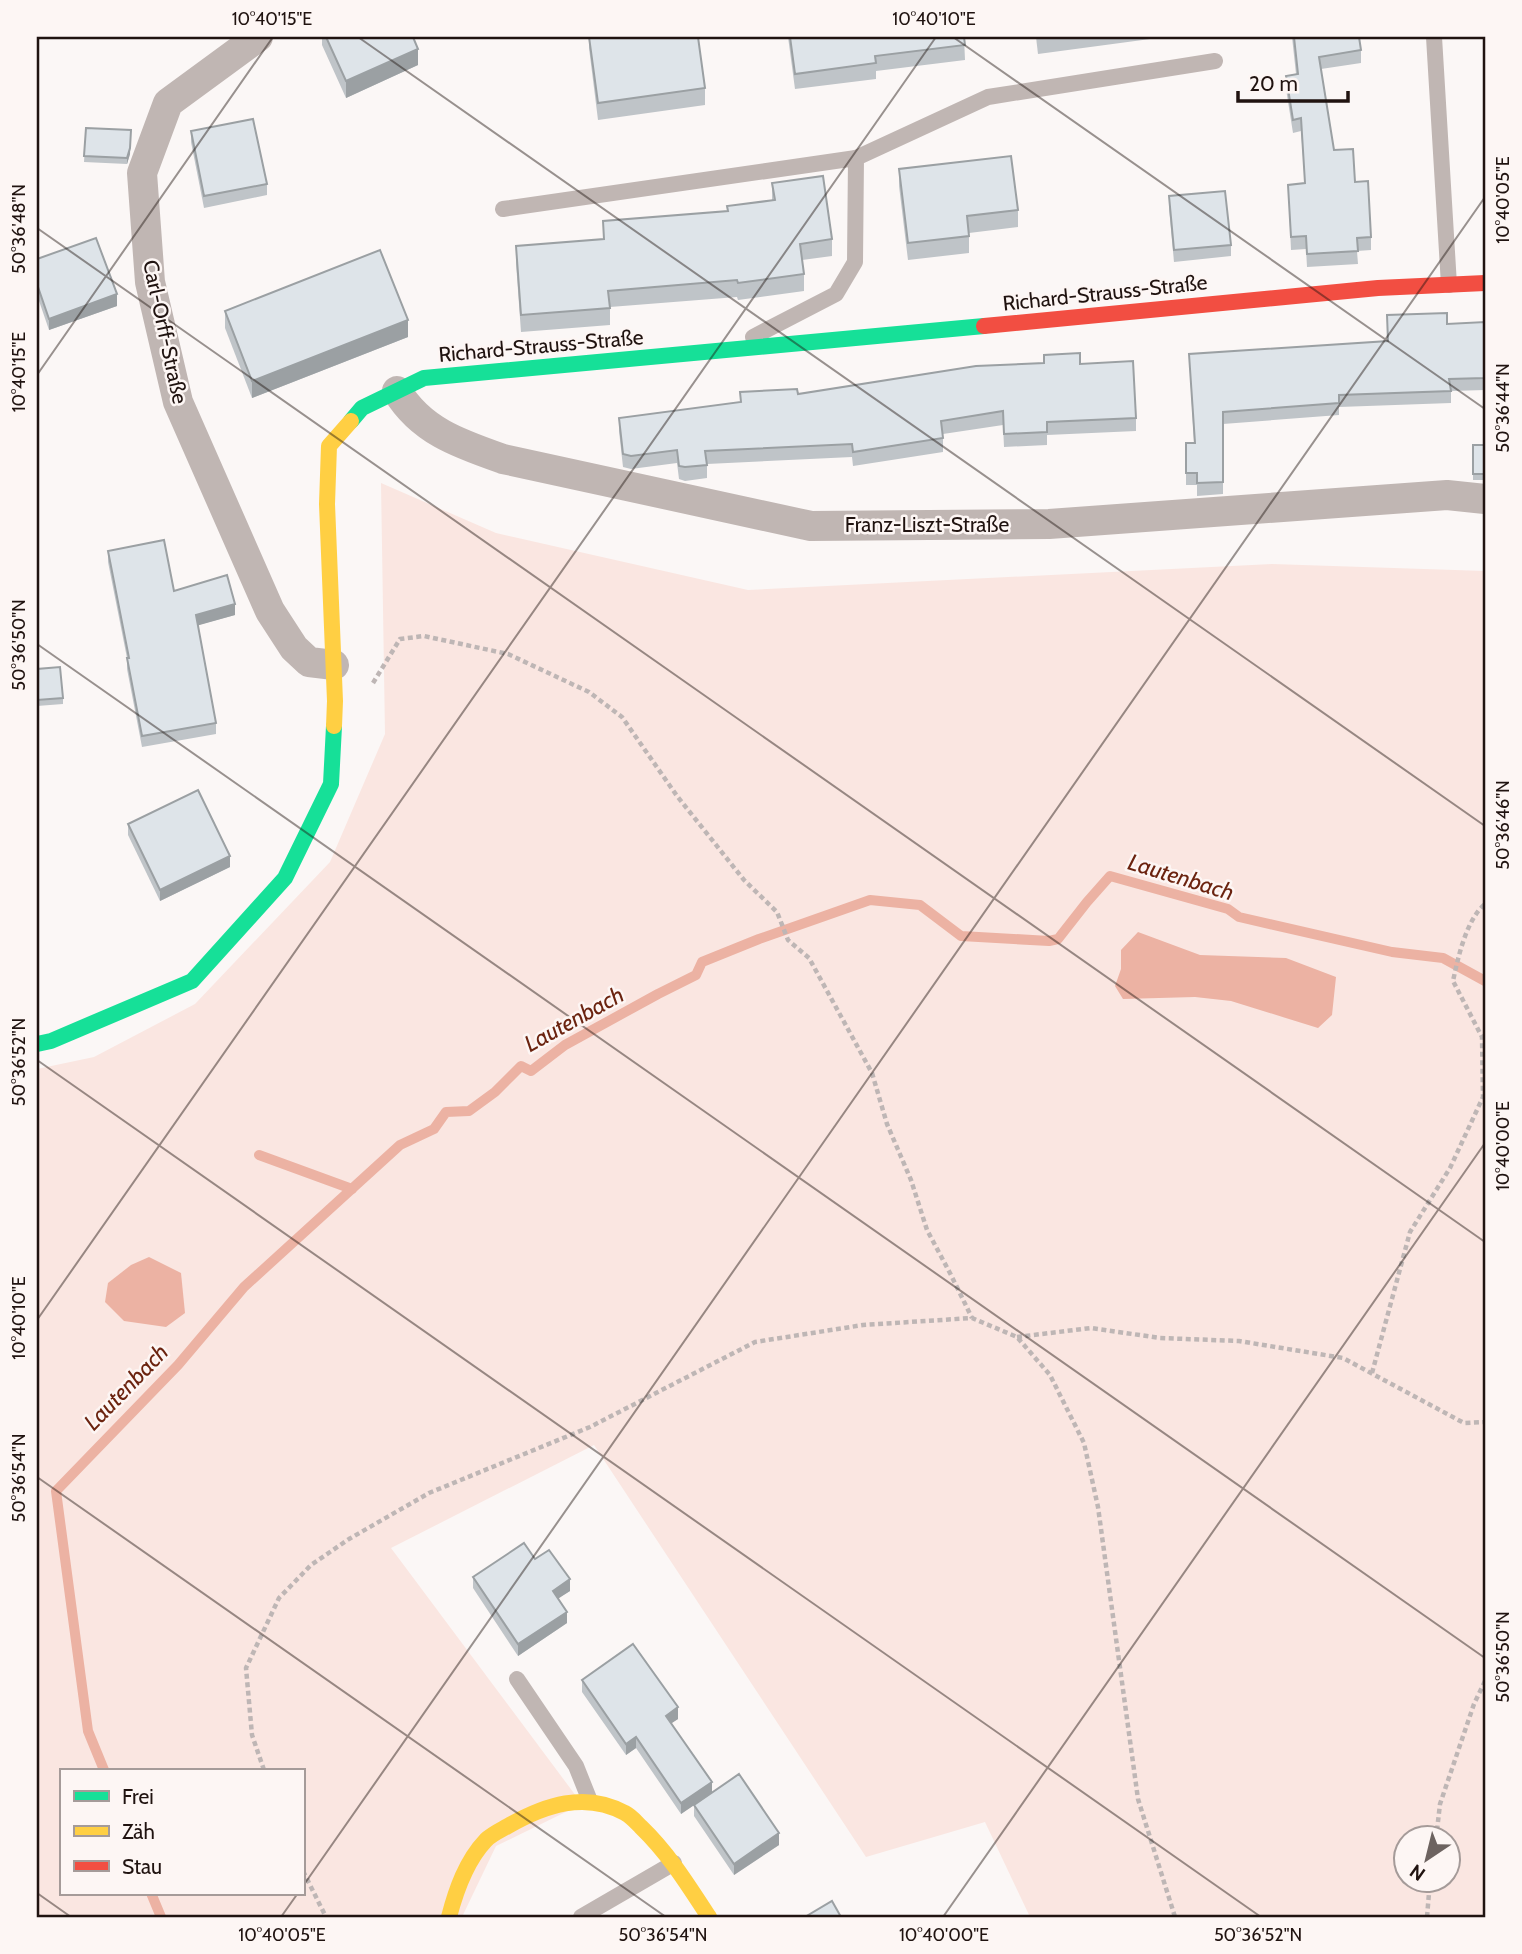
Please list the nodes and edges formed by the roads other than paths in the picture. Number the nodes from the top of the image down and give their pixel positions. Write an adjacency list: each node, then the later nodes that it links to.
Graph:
1 (258, 37): 11 (street, Carl-Orff-Straße)
2 (1434, 37): 7 (lane)
3 (1215, 61): 4 (lane)
4 (856, 158): 5 (lane); 8 (lane)
5 (503, 209)
6 (1485, 283): 7 (street, Richard-Strauss-Straße)
7 (1449, 285): 8 (street, Richard-Strauss-Straße)
8 (726, 351): 9 (street, Richard-Strauss-Straße)
9 (397, 391): 10 (street, Franz-Liszt-Straße); 11 (street, Richard-Strauss-Straße)
10 (1485, 499)
11 (334, 679): 12 (street, Richard-Strauss-Straße)
12 (37, 1044)
13 (517, 1679): 14 (lane)
14 (590, 1801): 15 (street); 16 (street)
15 (674, 1863): 17 (lane); 18 (street)
16 (449, 1917)
17 (581, 1917)
18 (709, 1917)

